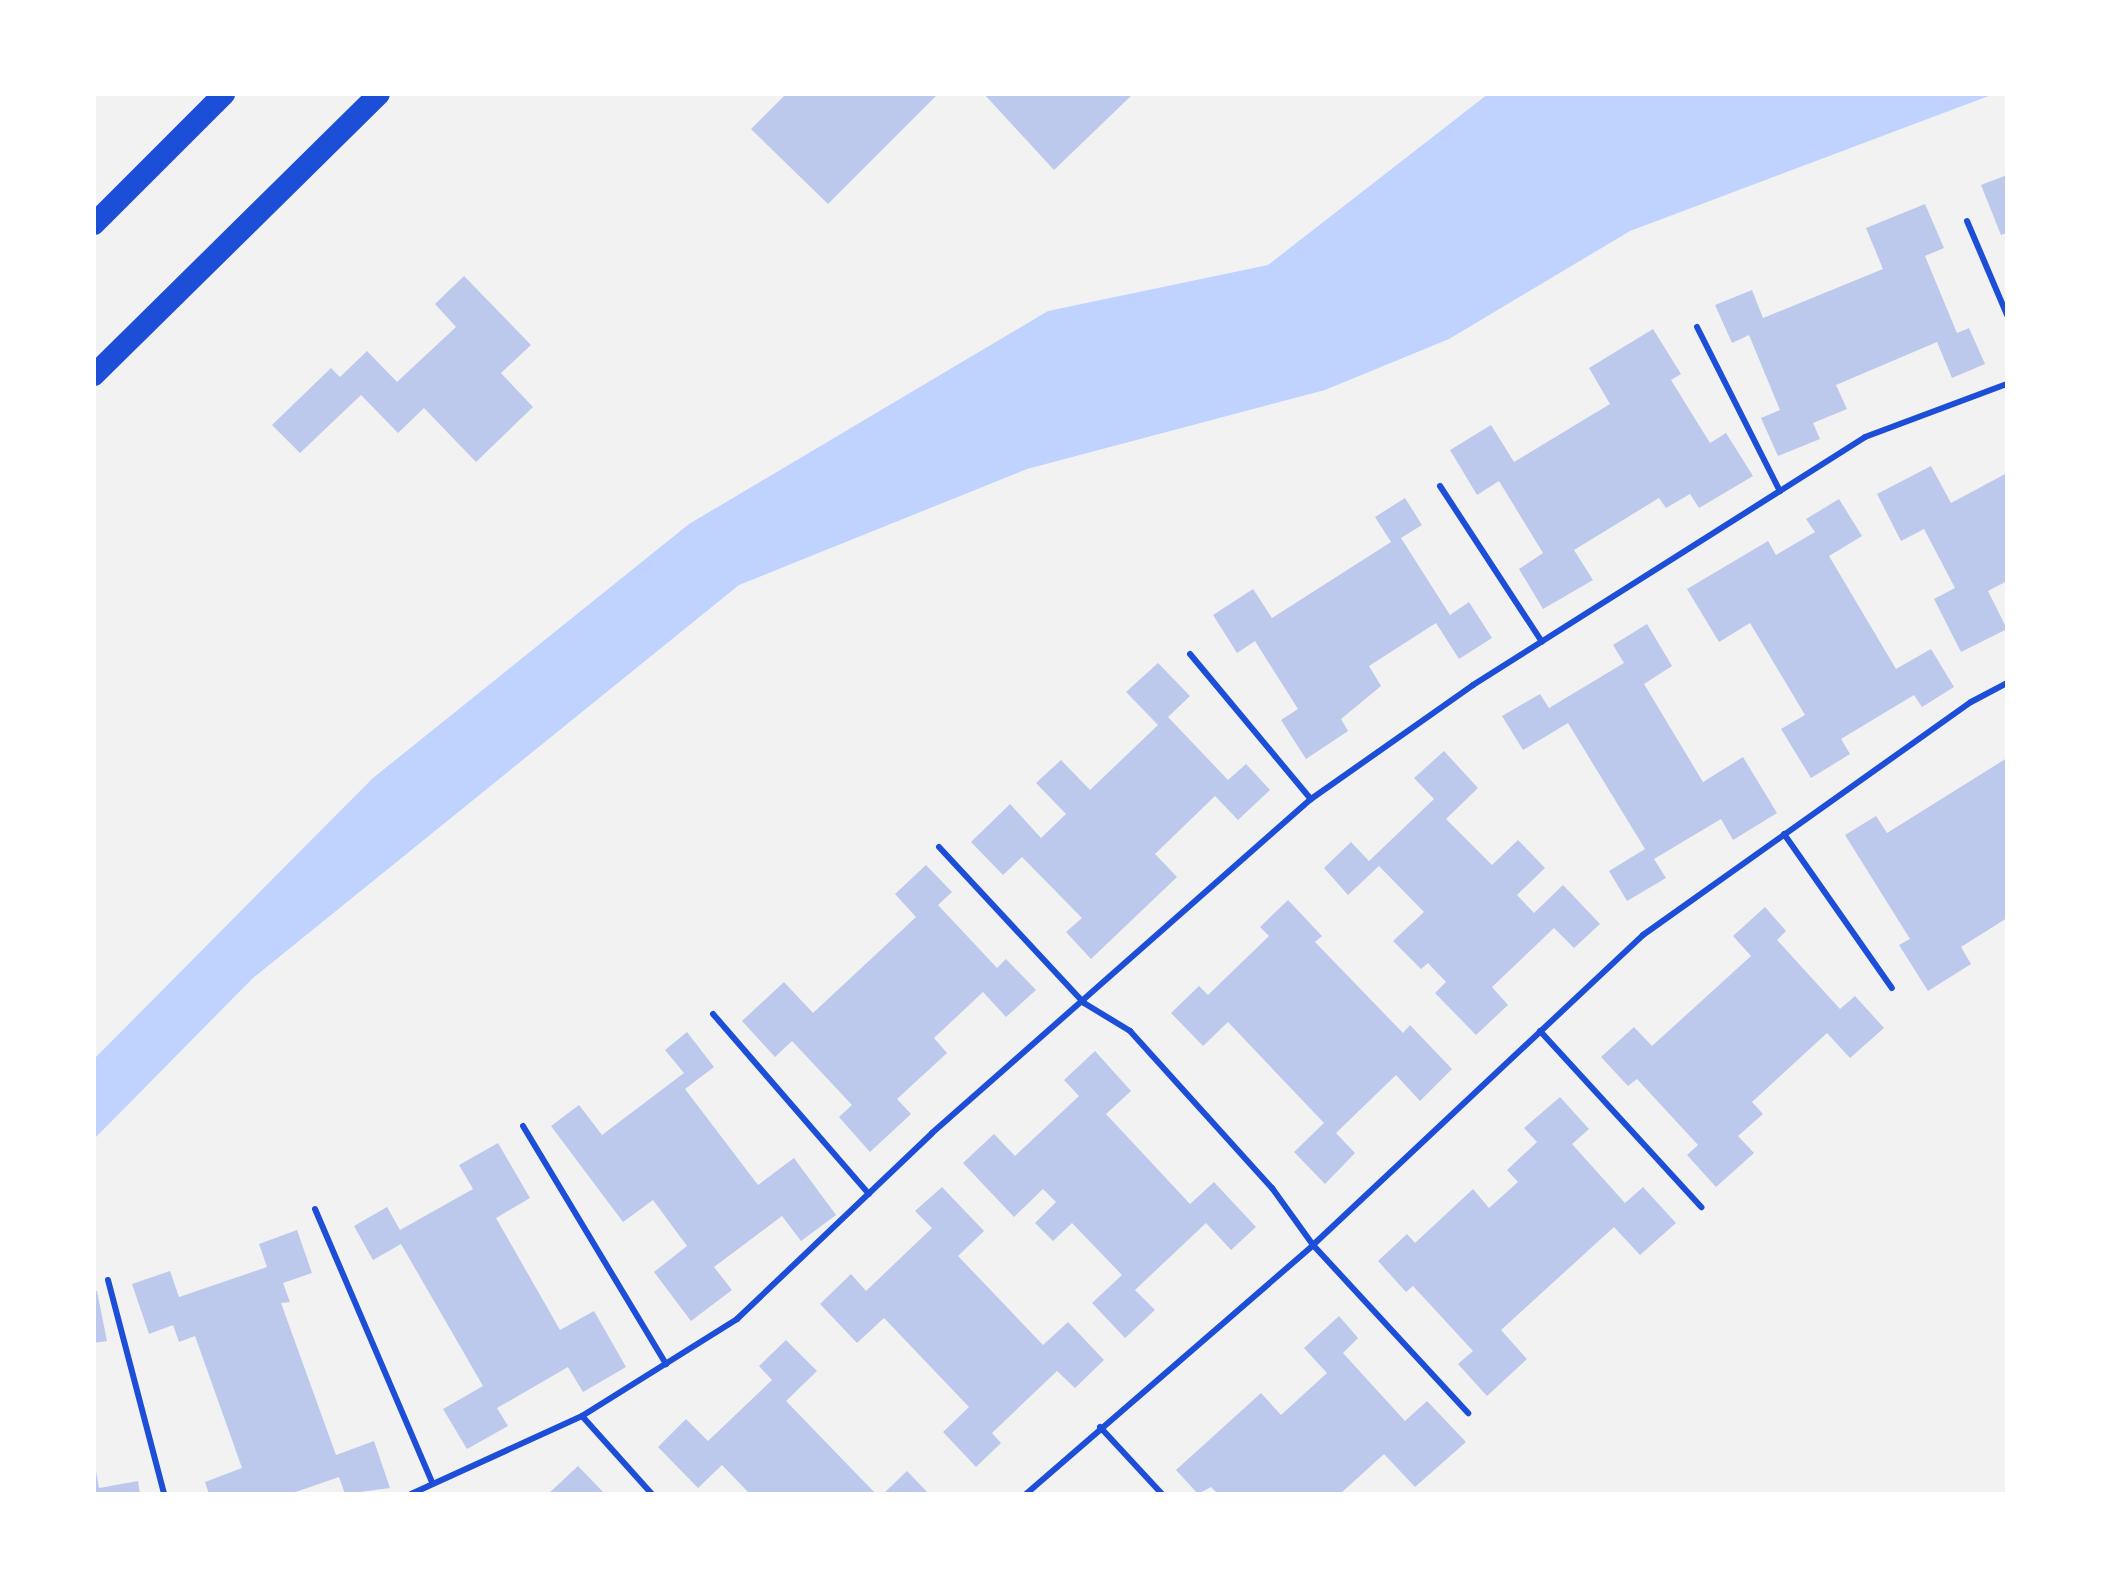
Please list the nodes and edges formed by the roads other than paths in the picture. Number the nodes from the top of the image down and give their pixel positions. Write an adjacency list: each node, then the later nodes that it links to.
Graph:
1 (224, 94): 4 (highway)
2 (379, 94): 7 (highway)
3 (1967, 221): 5 (lane)
4 (94, 224)
5 (2007, 315)
6 (1697, 327): 10 (lane)
7 (94, 375)
8 (2007, 384): 10 (lane)
9 (1440, 486): 11 (lane)
10 (1780, 491): 11 (lane)
11 (1542, 642): 14 (lane)
12 (1190, 654): 14 (lane)
13 (2007, 683): 15 (lane)
14 (1311, 799): 18 (lane)
15 (1784, 834): 17 (lane); 20 (lane)
16 (939, 847): 18 (lane)
17 (1892, 988)
18 (1084, 1003): 22 (lane); 25 (lane)
19 (713, 1014): 22 (lane)
20 (1540, 1031): 23 (lane); 25 (lane)
21 (523, 1126): 27 (lane)
22 (869, 1194): 27 (lane)
23 (1701, 1207)
24 (315, 1209): 31 (lane)
25 (1313, 1245): 28 (lane); 30 (lane)
26 (108, 1280): 32 (lane)
27 (666, 1364): 29 (lane)
28 (1468, 1413)
29 (582, 1416): 31 (lane); 34 (lane)
30 (1100, 1427): 35 (lane); 36 (lane)
31 (433, 1484): 33 (lane)
32 (164, 1494)
33 (411, 1494)
34 (652, 1494)
35 (1026, 1494)
36 (1162, 1494)

